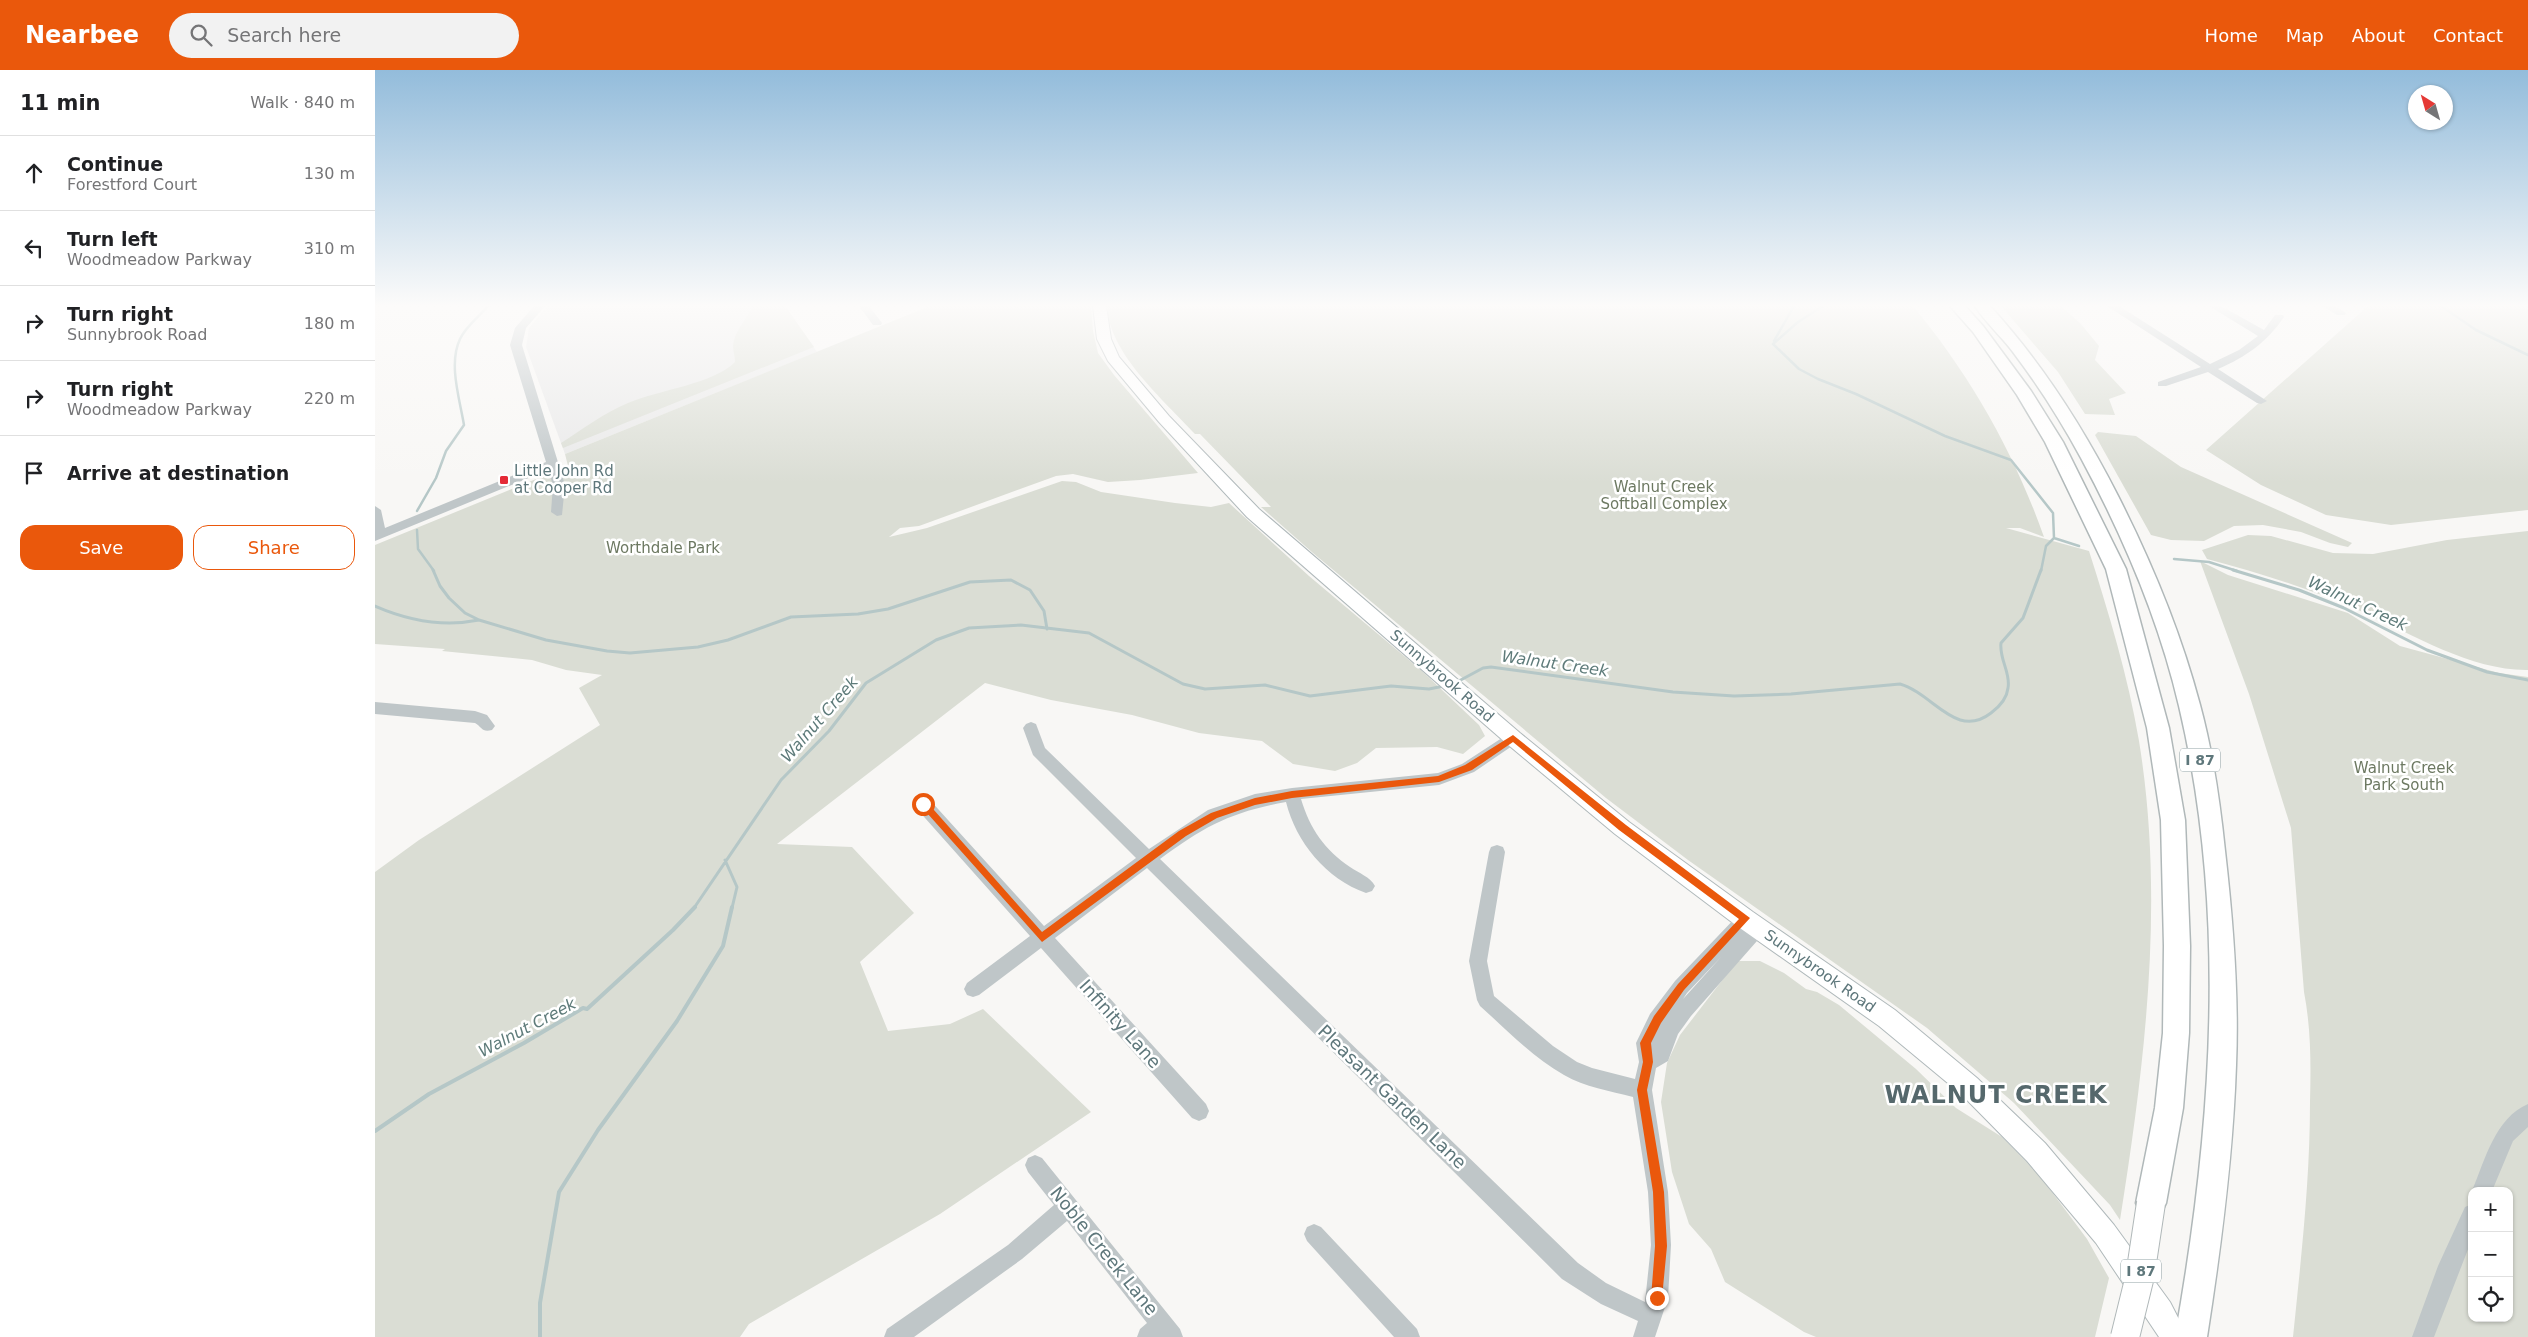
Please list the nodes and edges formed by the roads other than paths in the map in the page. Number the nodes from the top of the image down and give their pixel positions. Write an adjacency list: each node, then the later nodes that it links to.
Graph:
1 (521, 365): 10 (street)
2 (1119, 365): 17 (main road, Sunnybrook Road)
3 (2004, 365): 39 (highway, I 87, bridge)
4 (2030, 365): 41 (highway, I 87)
5 (2205, 365): 7 (street)
6 (2219, 365): 7 (street)
7 (2210, 368): 8 (street); 9 (street)
8 (2162, 384)
9 (2261, 401)
10 (553, 464): 12 (street); 13 (street)
11 (375, 510): 13 (street)
12 (557, 512)
13 (378, 535)
14 (375, 708): 15 (street)
15 (487, 726)
16 (1031, 728): 21 (street, Pleasant Garden Lane)
17 (1513, 738): 18 (street); 23 (main road, Sunnybrook Road)
18 (1292, 794): 21 (street); 22 (street)
19 (923, 804): 24 (street, Infinity Lane)
20 (1497, 852): 26 (street)
21 (1147, 859): 24 (street); 34 (street, Pleasant Garden Lane)
22 (1365, 886)
23 (1752, 923): 26 (street); 40 (main road, Sunnybrook Road)
24 (1042, 938): 25 (street); 27 (street, Infinity Lane)
25 (973, 989)
26 (1642, 1090): 34 (street)
27 (1199, 1111)
28 (2528, 1114): 30 (street)
29 (1035, 1165): 31 (street, Noble Creek Lane)
30 (2484, 1187)
31 (1069, 1206): 35 (street, Noble Creek Lane); 36 (street)
32 (2468, 1223): 42 (street)
33 (1314, 1234): 37 (street)
34 (1651, 1315): 38 (street)
35 (1161, 1333)
36 (895, 1337)
37 (1409, 1337)
38 (1645, 1337)
39 (2125, 1337)
40 (2174, 1337)
41 (2191, 1337)
42 (2423, 1337)

